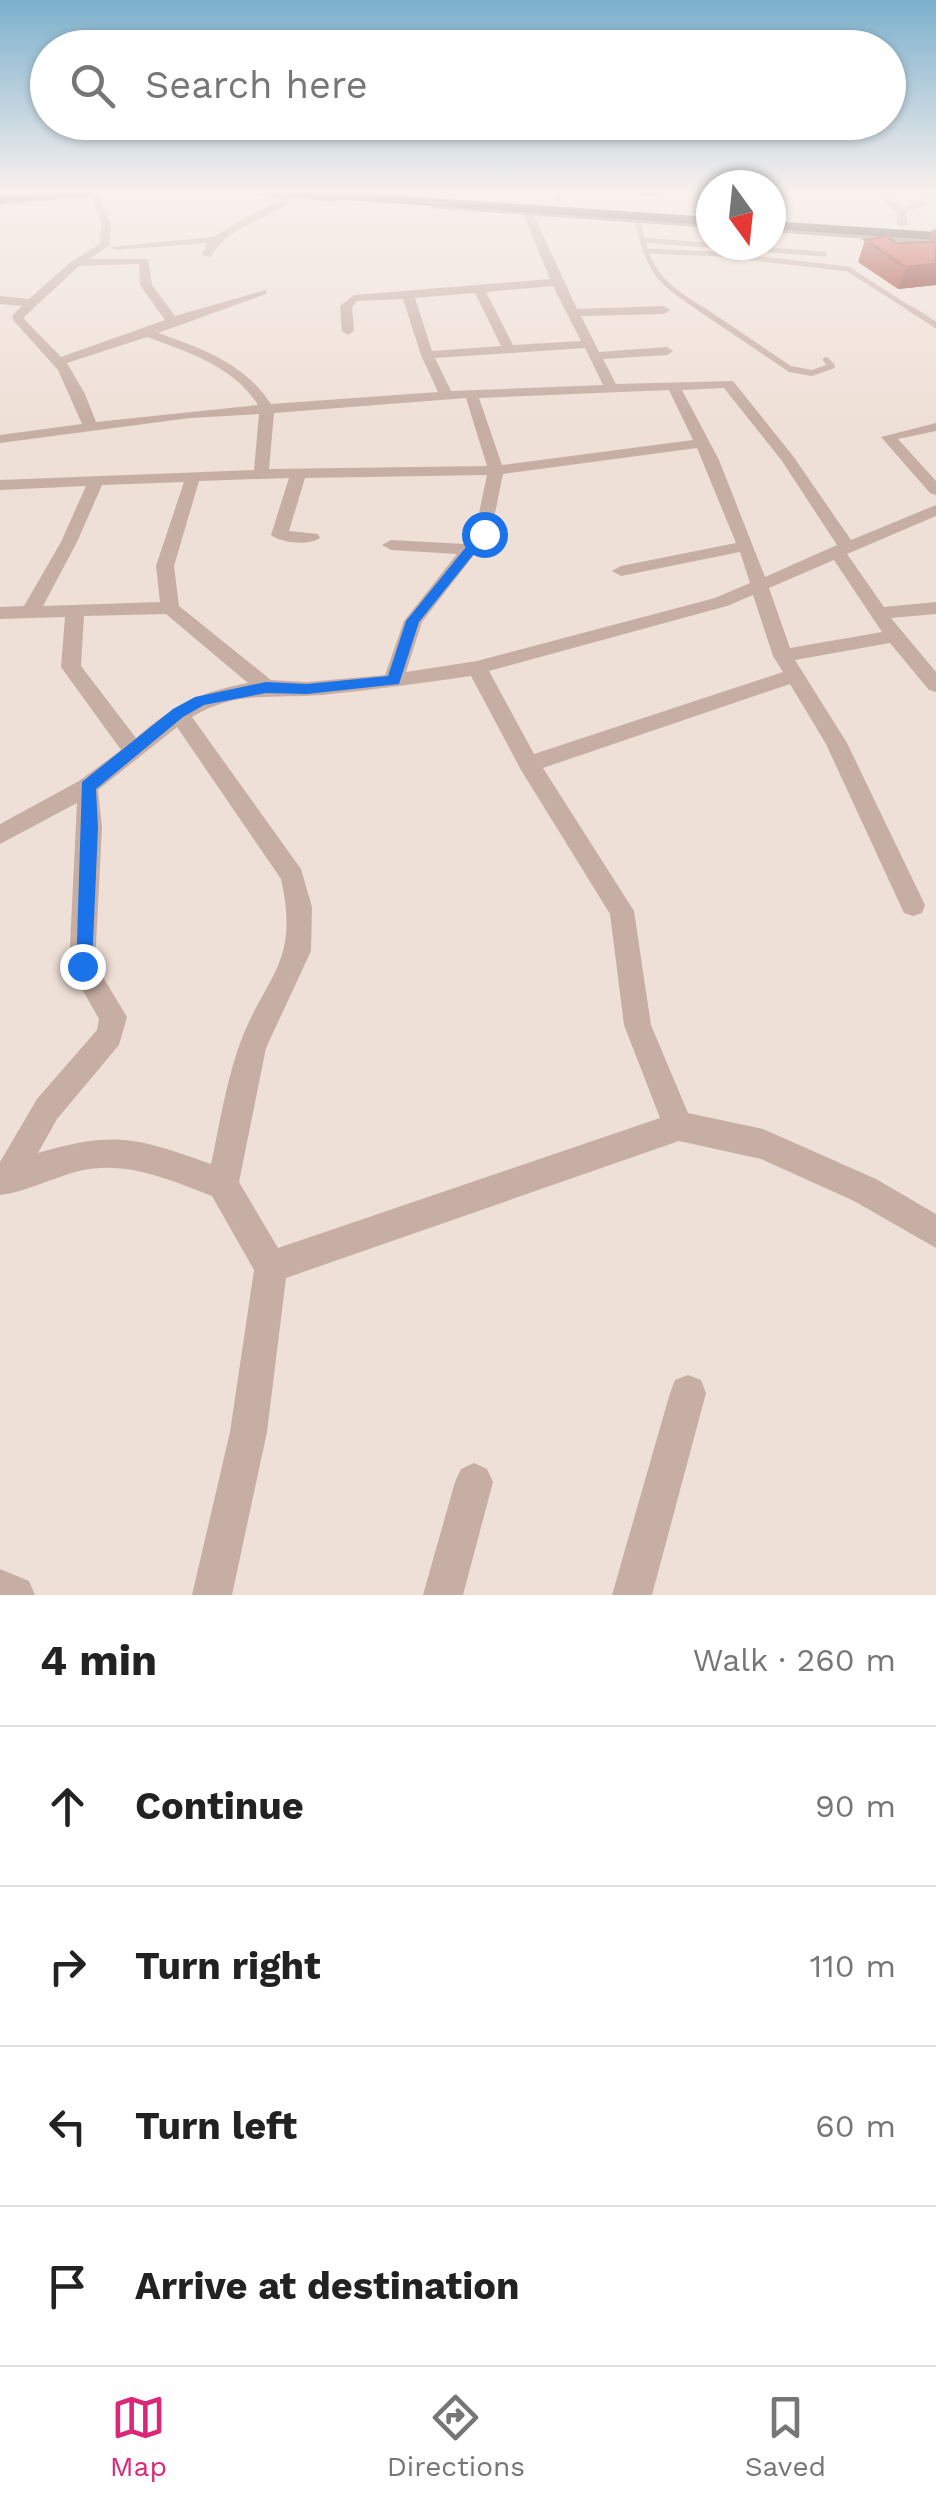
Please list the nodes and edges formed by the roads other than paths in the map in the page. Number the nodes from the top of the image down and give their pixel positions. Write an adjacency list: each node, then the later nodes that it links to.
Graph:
1 (72, 267): 11 (street)
2 (145, 267): 14 (street)
3 (551, 267): 6 (street)
4 (651, 267): 22 (lane)
5 (843, 267): 15 (lane)
6 (557, 282): 7 (street); 13 (street)
7 (478, 288): 9 (street); 18 (street)
8 (262, 292): 14 (street)
9 (408, 295): 16 (street); 21 (street)
10 (0, 300): 11 (street)
11 (32, 303): 23 (street)
12 (664, 310): 13 (street)
13 (574, 314): 19 (street)
14 (172, 321): 17 (street)
15 (936, 326)
16 (348, 331)
17 (147, 333): 23 (street); 28 (street)
18 (509, 350): 19 (street); 21 (street)
19 (593, 350): 20 (street); 25 (street)
20 (667, 351)
21 (427, 355): 27 (street)
22 (826, 360)
23 (60, 361): 30 (street)
24 (673, 385): 25 (street); 32 (street); 44 (street)
25 (610, 387): 26 (street)
26 (471, 394): 27 (street); 33 (street)
27 (446, 396): 28 (street)
28 (267, 409): 30 (street); 34 (street)
29 (936, 426): 39 (street)
30 (90, 427): 31 (street)
31 (0, 439)
32 (702, 443): 33 (street); 43 (street)
33 (496, 470): 35 (street); 45 (street)
34 (261, 474): 35 (street); 36 (street)
35 (298, 474): 41 (street)
36 (193, 477): 37 (street); 48 (street)
37 (96, 481): 38 (street); 51 (street)
38 (0, 486)
39 (936, 490)
40 (936, 510): 44 (street)
41 (312, 538)
42 (391, 544): 45 (street)
43 (746, 546): 46 (street); 47 (street)
44 (841, 548): 47 (street); 52 (street)
45 (474, 550): 57 (street)
46 (621, 571)
47 (757, 586): 55 (street); 56 (street)
48 (170, 608): 50 (street); 59 (street)
49 (936, 608): 52 (street)
50 (76, 611): 51 (street); 61 (street)
51 (30, 613): 53 (street)
52 (878, 613): 54 (street)
53 (0, 614)
54 (894, 636): 55 (street); 58 (street)
55 (789, 666): 62 (street); 65 (street)
56 (478, 668): 57 (street); 62 (street)
57 (394, 680): 59 (street)
58 (936, 685)
59 (266, 688): 60 (street)
60 (178, 713): 61 (street); 68 (street)
61 (134, 752): 63 (street)
62 (529, 764): 66 (street)
63 (88, 787): 64 (street); 67 (street)
64 (0, 835)
65 (913, 905)
66 (679, 1126): 69 (street); 70 (street)
67 (5, 1178): 68 (street)
68 (222, 1184): 70 (street)
69 (936, 1232)
70 (271, 1267): 75 (street)
71 (688, 1392): 77 (street)
72 (474, 1482): 76 (street)
73 (0, 1588): 74 (street)
74 (14, 1595)
75 (212, 1595)
76 (443, 1595)
77 (632, 1595)

